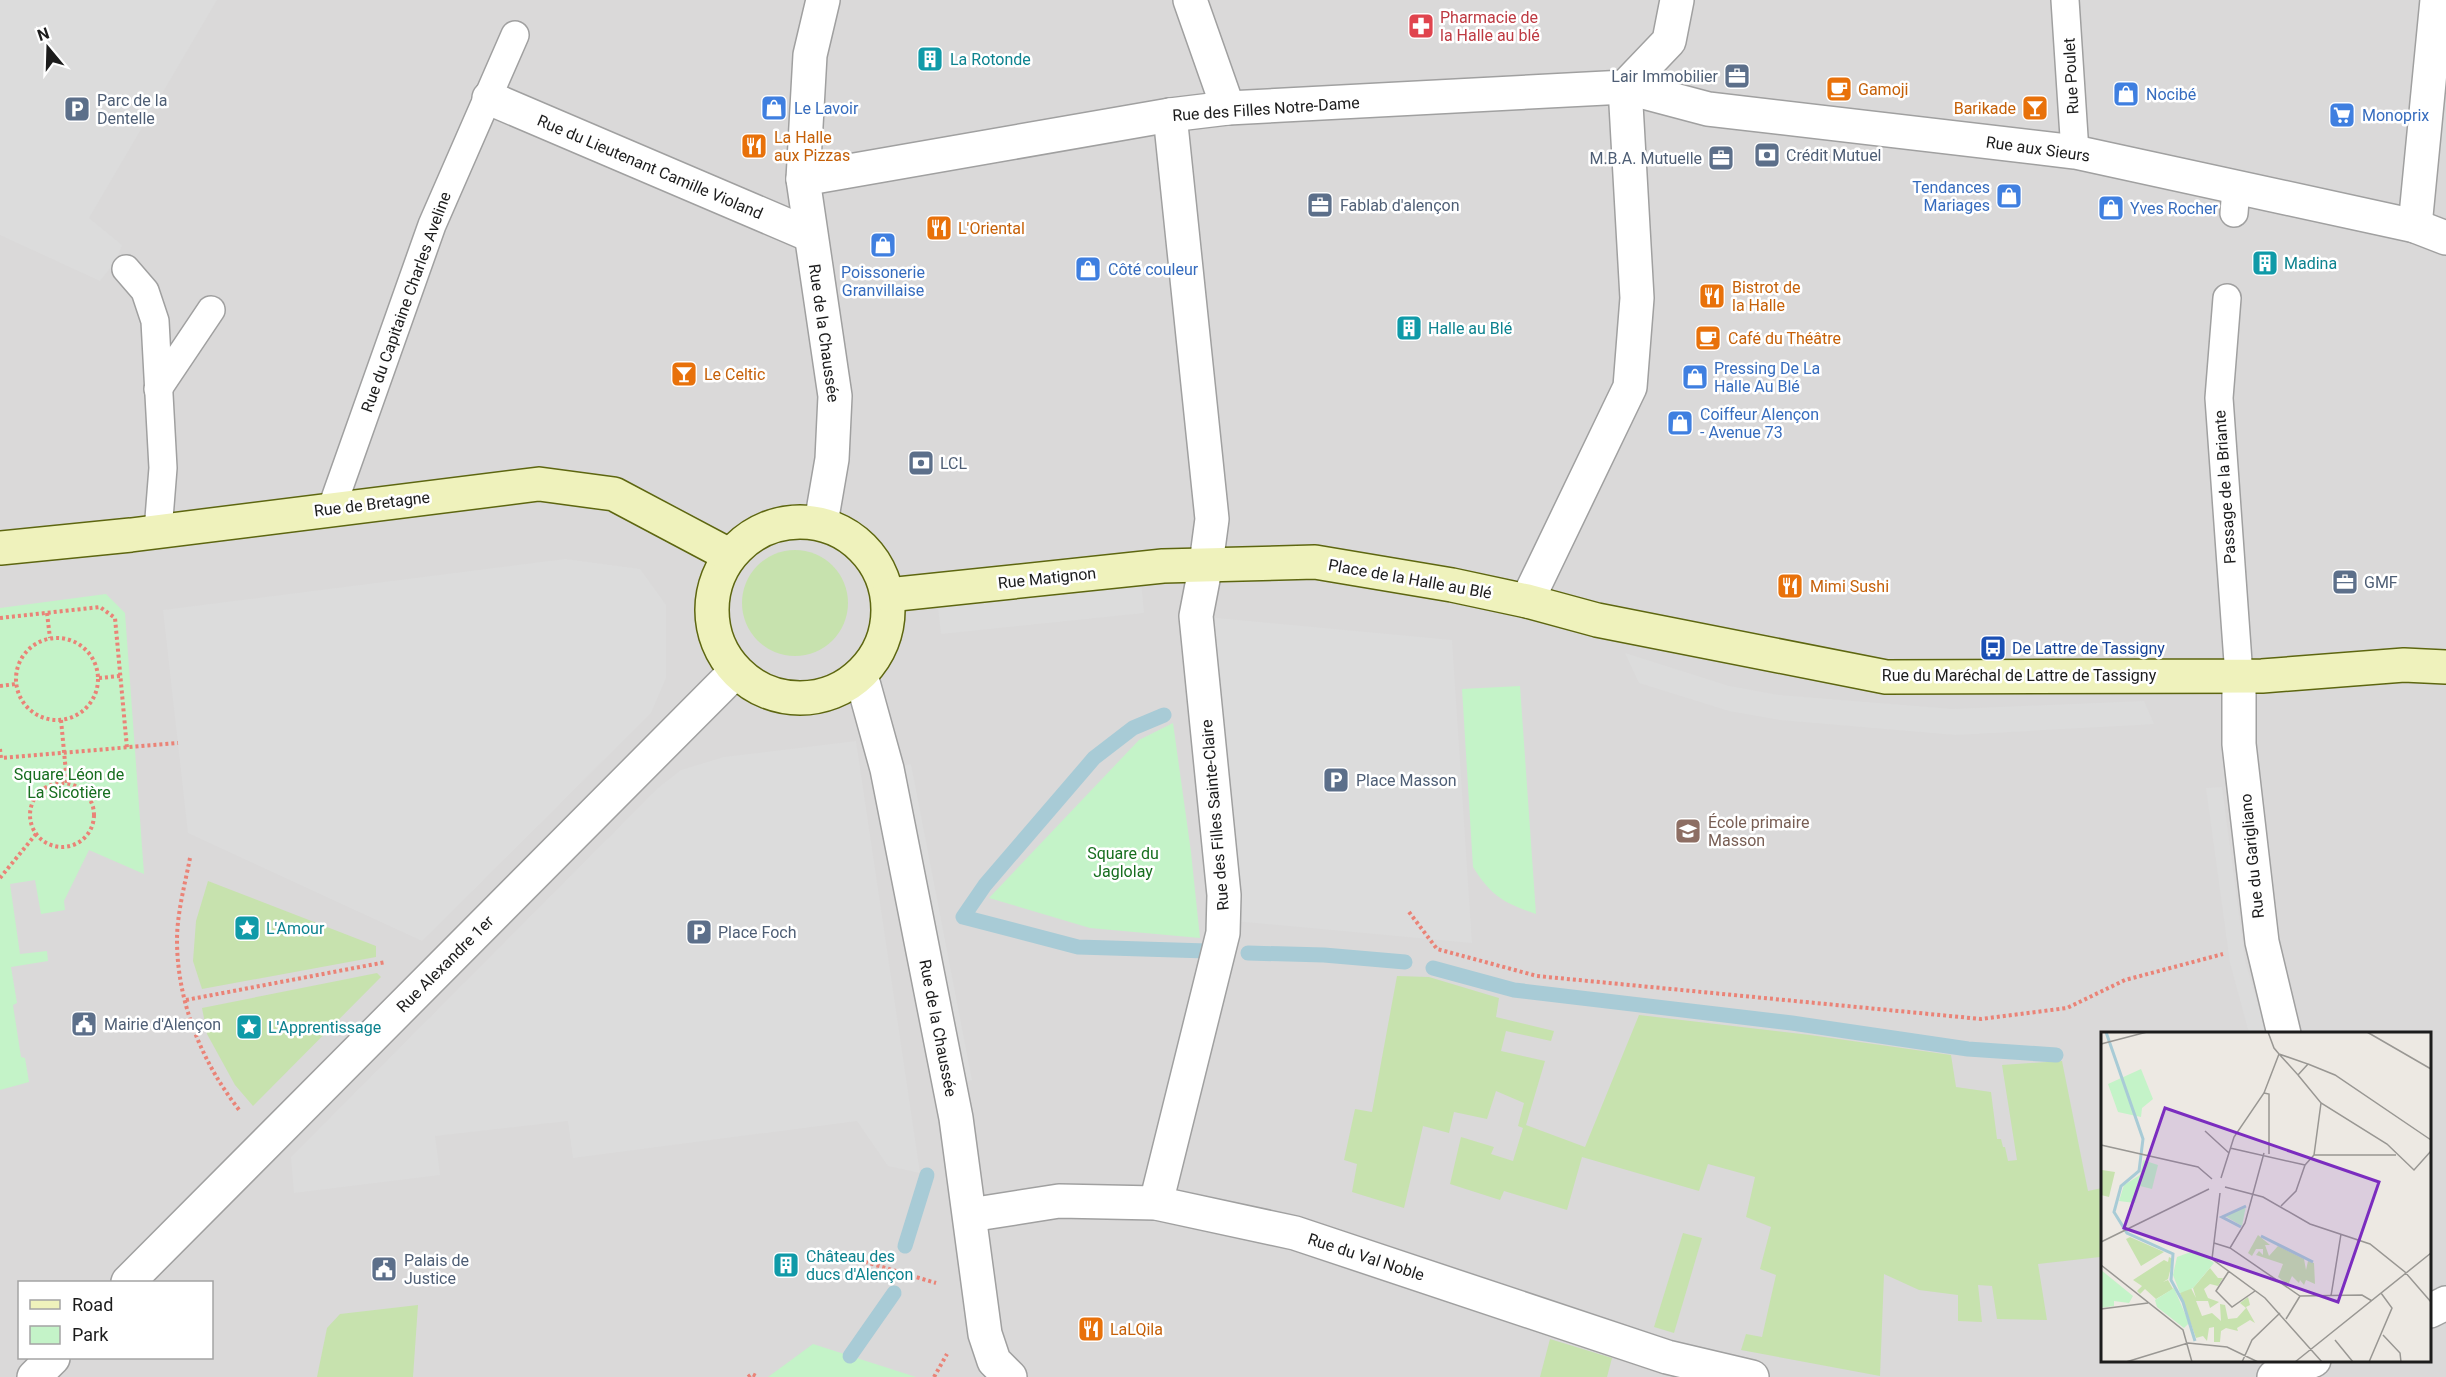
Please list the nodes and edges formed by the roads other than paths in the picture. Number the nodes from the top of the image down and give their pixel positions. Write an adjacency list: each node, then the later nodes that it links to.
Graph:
1 (823, 0): 12 (street, Rue de la Chaussée)
2 (1190, 0): 9 (street)
3 (1677, 0): 7 (street)
4 (2065, 0): 11 (lane, Rue Poulet)
5 (2436, 0): 13 (street)
6 (515, 35): 8 (lane, Rue du Capitaine Charles Aveline)
7 (1625, 87): 9 (street, Rue des Filles Notre-Dame); 11 (street, Rue aux Sieurs); 27 (street)
8 (489, 98): 14 (street, Rue du Lieutenant Camille Violand); 20 (lane, Rue du Capitaine Charles Aveline)
9 (1228, 108): 10 (street, Rue des Filles Notre-Dame)
10 (1170, 115): 12 (street, Rue des Filles Notre-Dame); 25 (street)
11 (2075, 152): 13 (street, Rue aux Sieurs)
12 (803, 179): 14 (street, Rue de la Chaussée)
13 (2415, 226): 15 (street, Rue aux Sieurs)
14 (810, 235): 21 (street, Rue de la Chaussée)
15 (2446, 237)
16 (126, 269): 19 (lane)
17 (2227, 298): 31 (lane, Passage de la Briante)
18 (211, 310): 19 (lane)
19 (158, 389): 22 (lane)
20 (331, 510): 22 (street, Rue de Bretagne); 24 (street, Rue de Bretagne)
21 (821, 523): 24 (street); 26 (street)
22 (158, 531): 23 (street, Rue de Bretagne)
23 (0, 548)
24 (729, 555): 29 (street)
25 (1206, 564): 26 (street, Rue Matignon); 27 (street, Place de la Halle au Blé); 33 (street, Rue des Filles Sainte-Claire)
26 (888, 595): 30 (street)
27 (1527, 601): 31 (street, Rue du Maréchal de Lattre de Tassigny)
28 (2446, 667): 31 (street, Rue du Maréchal de Lattre de Tassigny)
29 (736, 671): 30 (street); 35 (street, Rue Alexandre 1er)
30 (861, 675): 34 (street, Rue de la Chaussée)
31 (2239, 676): 32 (street, Rue du Garigliano)
32 (2284, 1032)
33 (1156, 1203): 34 (street, Rue du Val Noble); 40 (street, Rue du Val Noble)
34 (970, 1215): 39 (street, Rue de la Chaussée)
35 (129, 1281)
36 (2446, 1303): 37 (street)
37 (2431, 1310)
38 (2309, 1362): 41 (street)
39 (1010, 1377)
40 (1752, 1377)
41 (2274, 1377)

